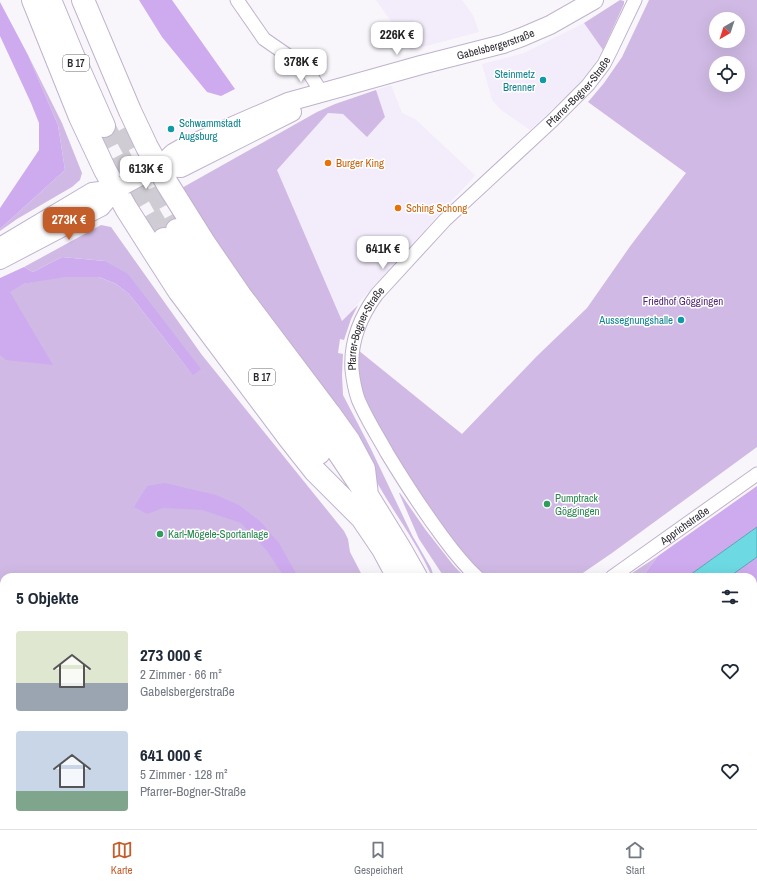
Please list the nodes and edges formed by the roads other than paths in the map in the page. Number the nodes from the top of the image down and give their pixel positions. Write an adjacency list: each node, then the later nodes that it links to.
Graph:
1 (33, 0): 10 (highway)
2 (50, 0): 3 (highway, B 17)
3 (67, 0)
4 (83, 0): 9 (highway)
5 (237, 0): 8 (street)
6 (594, 0): 8 (street, Gabelsbergerstraße)
7 (635, 0): 18 (street, Pfarrer-Bogner-Straße)
8 (322, 93): 9 (street, Gabelsbergerstraße)
9 (157, 168): 10 (street, bridge); 14 (highway)
10 (120, 187): 11 (street); 12 (street); 15 (highway)
11 (0, 247)
12 (0, 260)
13 (757, 474): 19 (street, Apprichstraße)
14 (367, 495): 15 (highway, B 17); 17 (highway, B 17)
15 (360, 516): 16 (highway, B 17)
16 (396, 573)
17 (414, 573)
18 (474, 573)
19 (618, 573)

